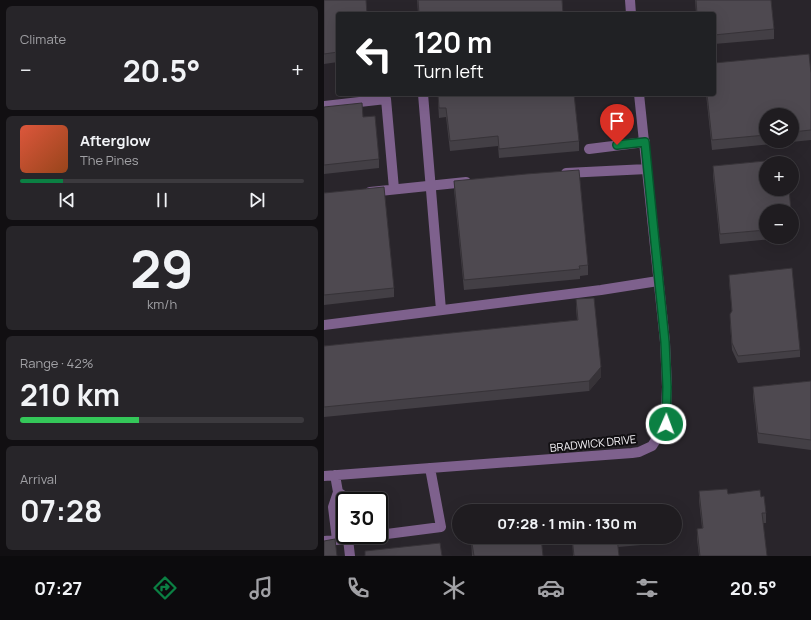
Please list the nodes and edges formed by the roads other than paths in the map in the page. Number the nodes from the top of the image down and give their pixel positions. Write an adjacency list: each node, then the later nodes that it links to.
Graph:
1 (630, 0): 2 (street)
2 (631, 12)
3 (423, 96): 11 (street)
4 (640, 96): 6 (street, BRADWICK DRIVE)
5 (324, 106): 12 (street)
6 (645, 142): 7 (street); 8 (street, BRADWICK DRIVE)
7 (589, 148)
8 (647, 168): 9 (street); 14 (street, BRADWICK DRIVE)
9 (560, 174)
10 (473, 181): 11 (street)
11 (431, 185): 12 (street); 15 (street)
12 (394, 189): 13 (street)
13 (363, 192)
14 (658, 281): 15 (street); 17 (street, BRADWICK DRIVE)
15 (441, 310): 16 (street)
16 (324, 325)
17 (430, 468): 18 (street, BRADWICK DRIVE); 23 (street)
18 (335, 475): 19 (street, BRADWICK DRIVE); 20 (street)
19 (324, 476)
20 (338, 492)
21 (336, 498): 22 (street)
22 (336, 532)
23 (388, 534)
24 (336, 540): 25 (street)
25 (324, 541)
26 (352, 544): 27 (street)
27 (350, 556)

